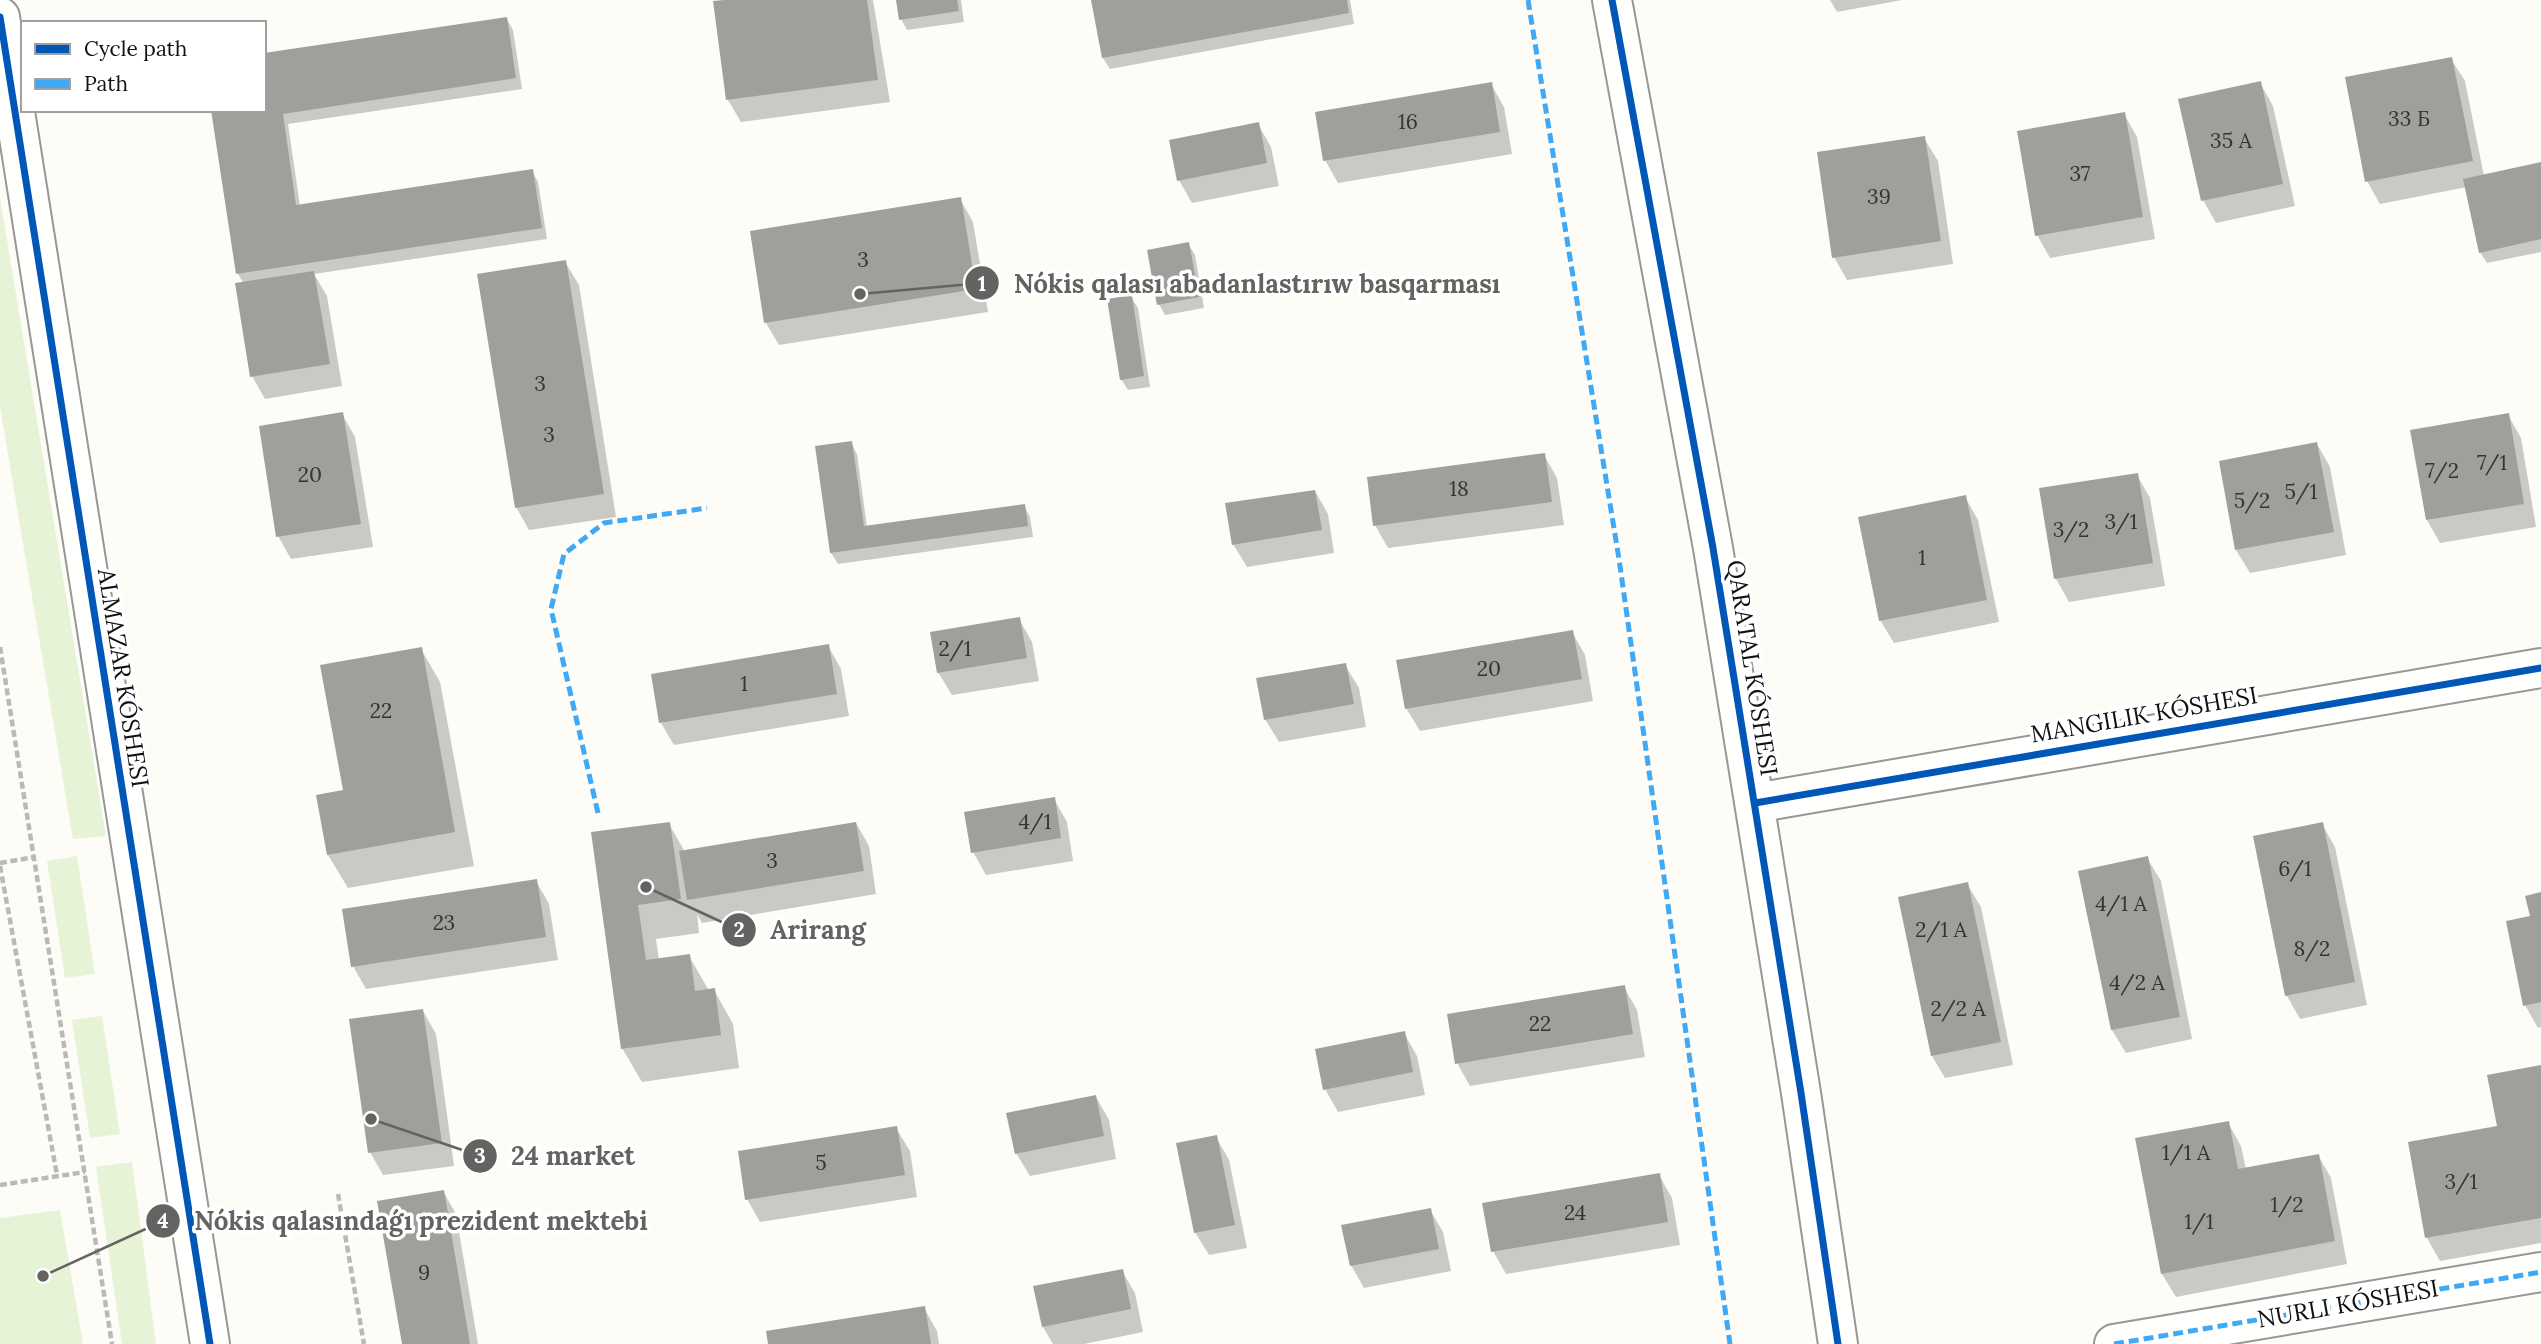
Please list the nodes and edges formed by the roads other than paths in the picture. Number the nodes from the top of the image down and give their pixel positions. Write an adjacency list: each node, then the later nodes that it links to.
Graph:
1 (1612, 0): 4 (street, QARATAL KÓSHESI)
2 (0, 17): 6 (street, ALMAZAR KÓSHESI)
3 (2541, 667): 4 (street, MANGILIK KÓSHESI)
4 (1755, 803): 7 (street, QARATAL KÓSHESI)
5 (2541, 1272): 8 (street)
6 (210, 1344)
7 (1838, 1344)
8 (2114, 1344)

